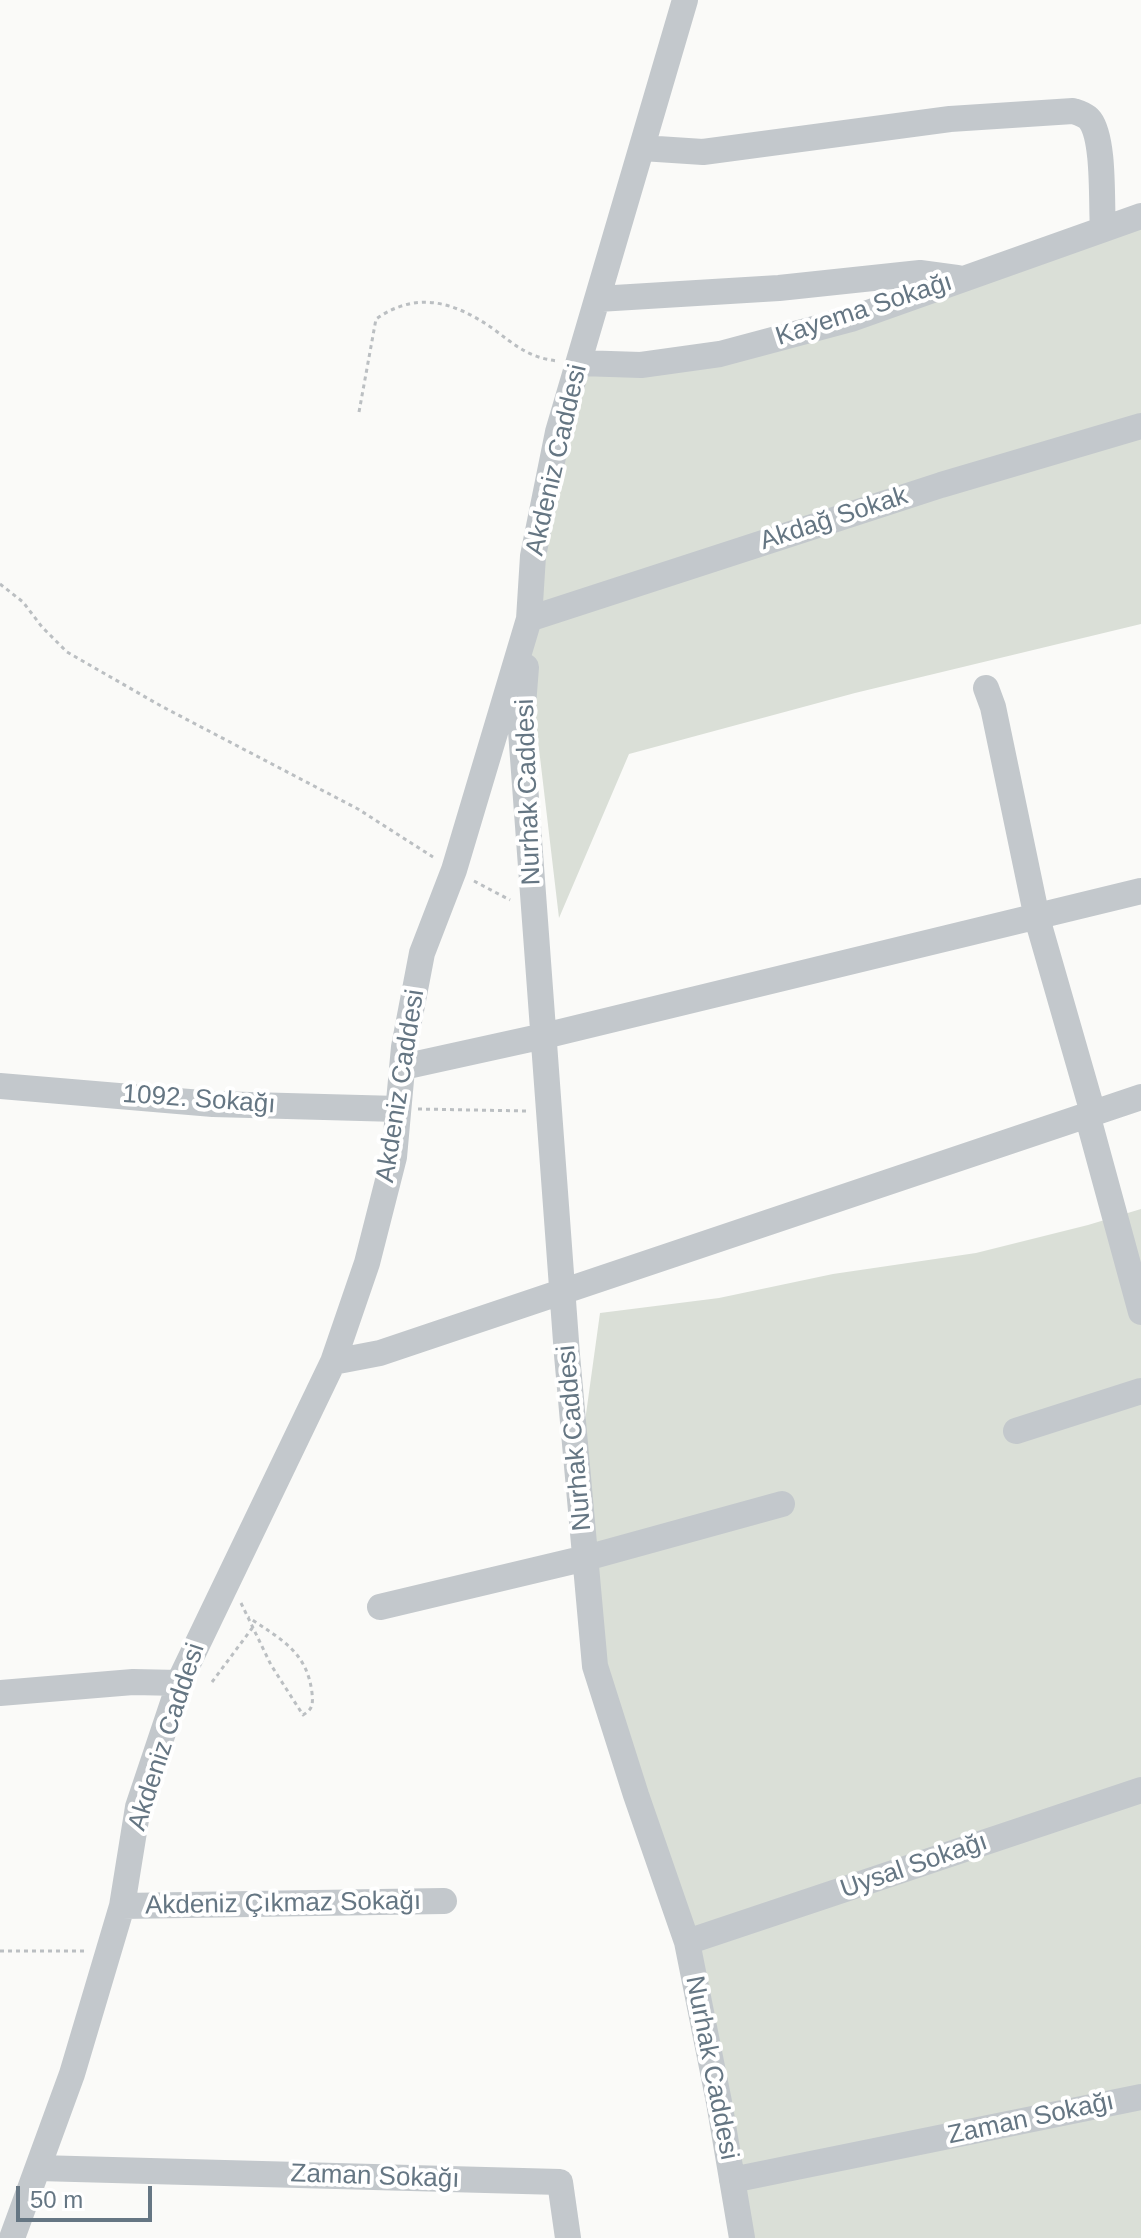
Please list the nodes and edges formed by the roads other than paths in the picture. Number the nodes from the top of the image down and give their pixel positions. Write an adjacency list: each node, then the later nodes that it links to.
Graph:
1 (685, 0): 2 (street, Akdeniz Caddesi)
2 (642, 148): 4 (street); 6 (street, Akdeniz Caddesi)
3 (1141, 216): 4 (street, Kayema Sokağı)
4 (1103, 229): 5 (street, Kayema Sokağı)
5 (961, 278): 6 (street); 7 (street, Kayema Sokağı)
6 (598, 299): 7 (street, Akdeniz Caddesi)
7 (579, 363): 9 (street, Akdeniz Caddesi)
8 (1141, 426): 9 (street, Akdağ Sokak)
9 (529, 619): 13 (street, Nurhak Caddesi); 14 (street, Akdeniz Caddesi)
10 (986, 688): 12 (street)
11 (1141, 891): 12 (street)
12 (1037, 918): 13 (street); 18 (street)
13 (544, 1036): 14 (street); 19 (street, Nurhak Caddesi)
14 (403, 1067): 17 (street, Akdeniz Caddesi)
15 (0, 1086): 17 (street, 1092. Sokağı)
16 (1141, 1097): 18 (street)
17 (398, 1109): 21 (street, Akdeniz Caddesi)
18 (1090, 1114): 19 (street); 20 (street)
19 (563, 1292): 21 (street); 25 (street, Nurhak Caddesi)
20 (1141, 1312)
21 (333, 1362): 27 (street, Akdeniz Caddesi)
22 (1141, 1391): 23 (street)
23 (1016, 1431)
24 (782, 1504): 25 (street)
25 (586, 1558): 26 (street); 32 (street, Nurhak Caddesi)
26 (380, 1607)
27 (179, 1683): 28 (street); 31 (street, Akdeniz Caddesi)
28 (0, 1693)
29 (1141, 1790): 32 (street, Uysal Sokağı)
30 (444, 1901): 31 (street, Akdeniz Çıkmaz Sokağı)
31 (122, 1906): 34 (street, Akdeniz Caddesi)
32 (687, 1942): 35 (street, Nurhak Caddesi)
33 (1141, 2097): 35 (street, Zaman Sokağı)
34 (38, 2168): 36 (street, Akdeniz Caddesi); 37 (street, Zaman Sokağı)
35 (732, 2180): 38 (street, Nurhak Caddesi)
36 (12, 2238)
37 (568, 2238)
38 (742, 2238)

